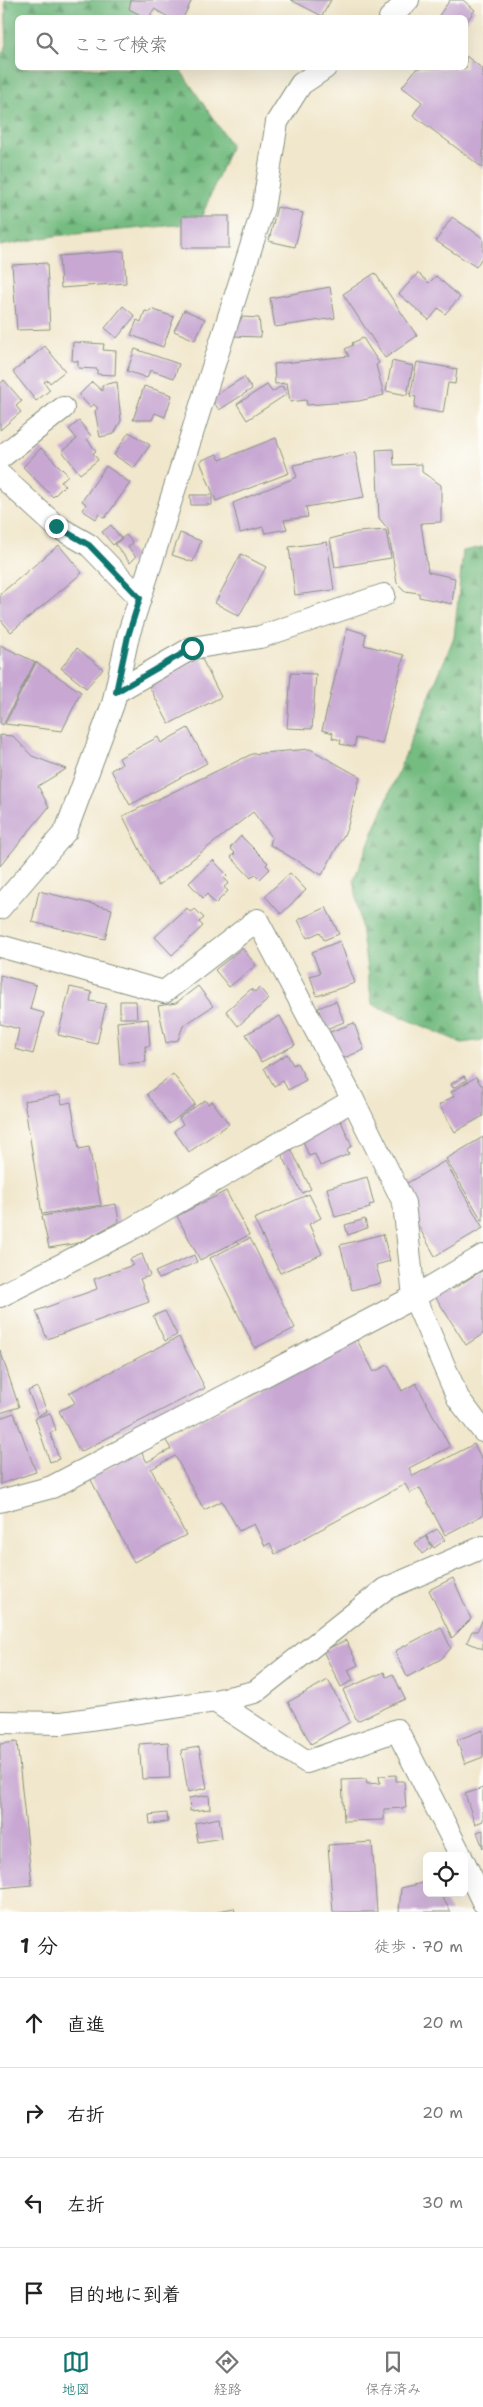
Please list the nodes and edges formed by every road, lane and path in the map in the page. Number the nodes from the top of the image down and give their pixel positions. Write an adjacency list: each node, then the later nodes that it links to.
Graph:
1 (408, 0): 2 (street)
2 (393, 15)
3 (322, 70): 8 (street)
4 (63, 408): 5 (street)
5 (0, 458)
6 (0, 475): 8 (street)
7 (384, 594): 9 (street)
8 (140, 598): 9 (street)
9 (116, 692): 10 (street)
10 (0, 908)
11 (0, 946): 12 (street)
12 (352, 1100): 14 (street); 15 (street)
13 (483, 1256): 15 (street)
14 (0, 1296)
15 (414, 1297): 16 (street); 17 (street)
16 (483, 1431)
17 (0, 1501)
18 (483, 1547): 19 (street)
19 (215, 1701): 20 (street); 21 (street)
20 (0, 1722)
21 (459, 1852)
22 (468, 1870): 23 (street)
23 (483, 1902)

